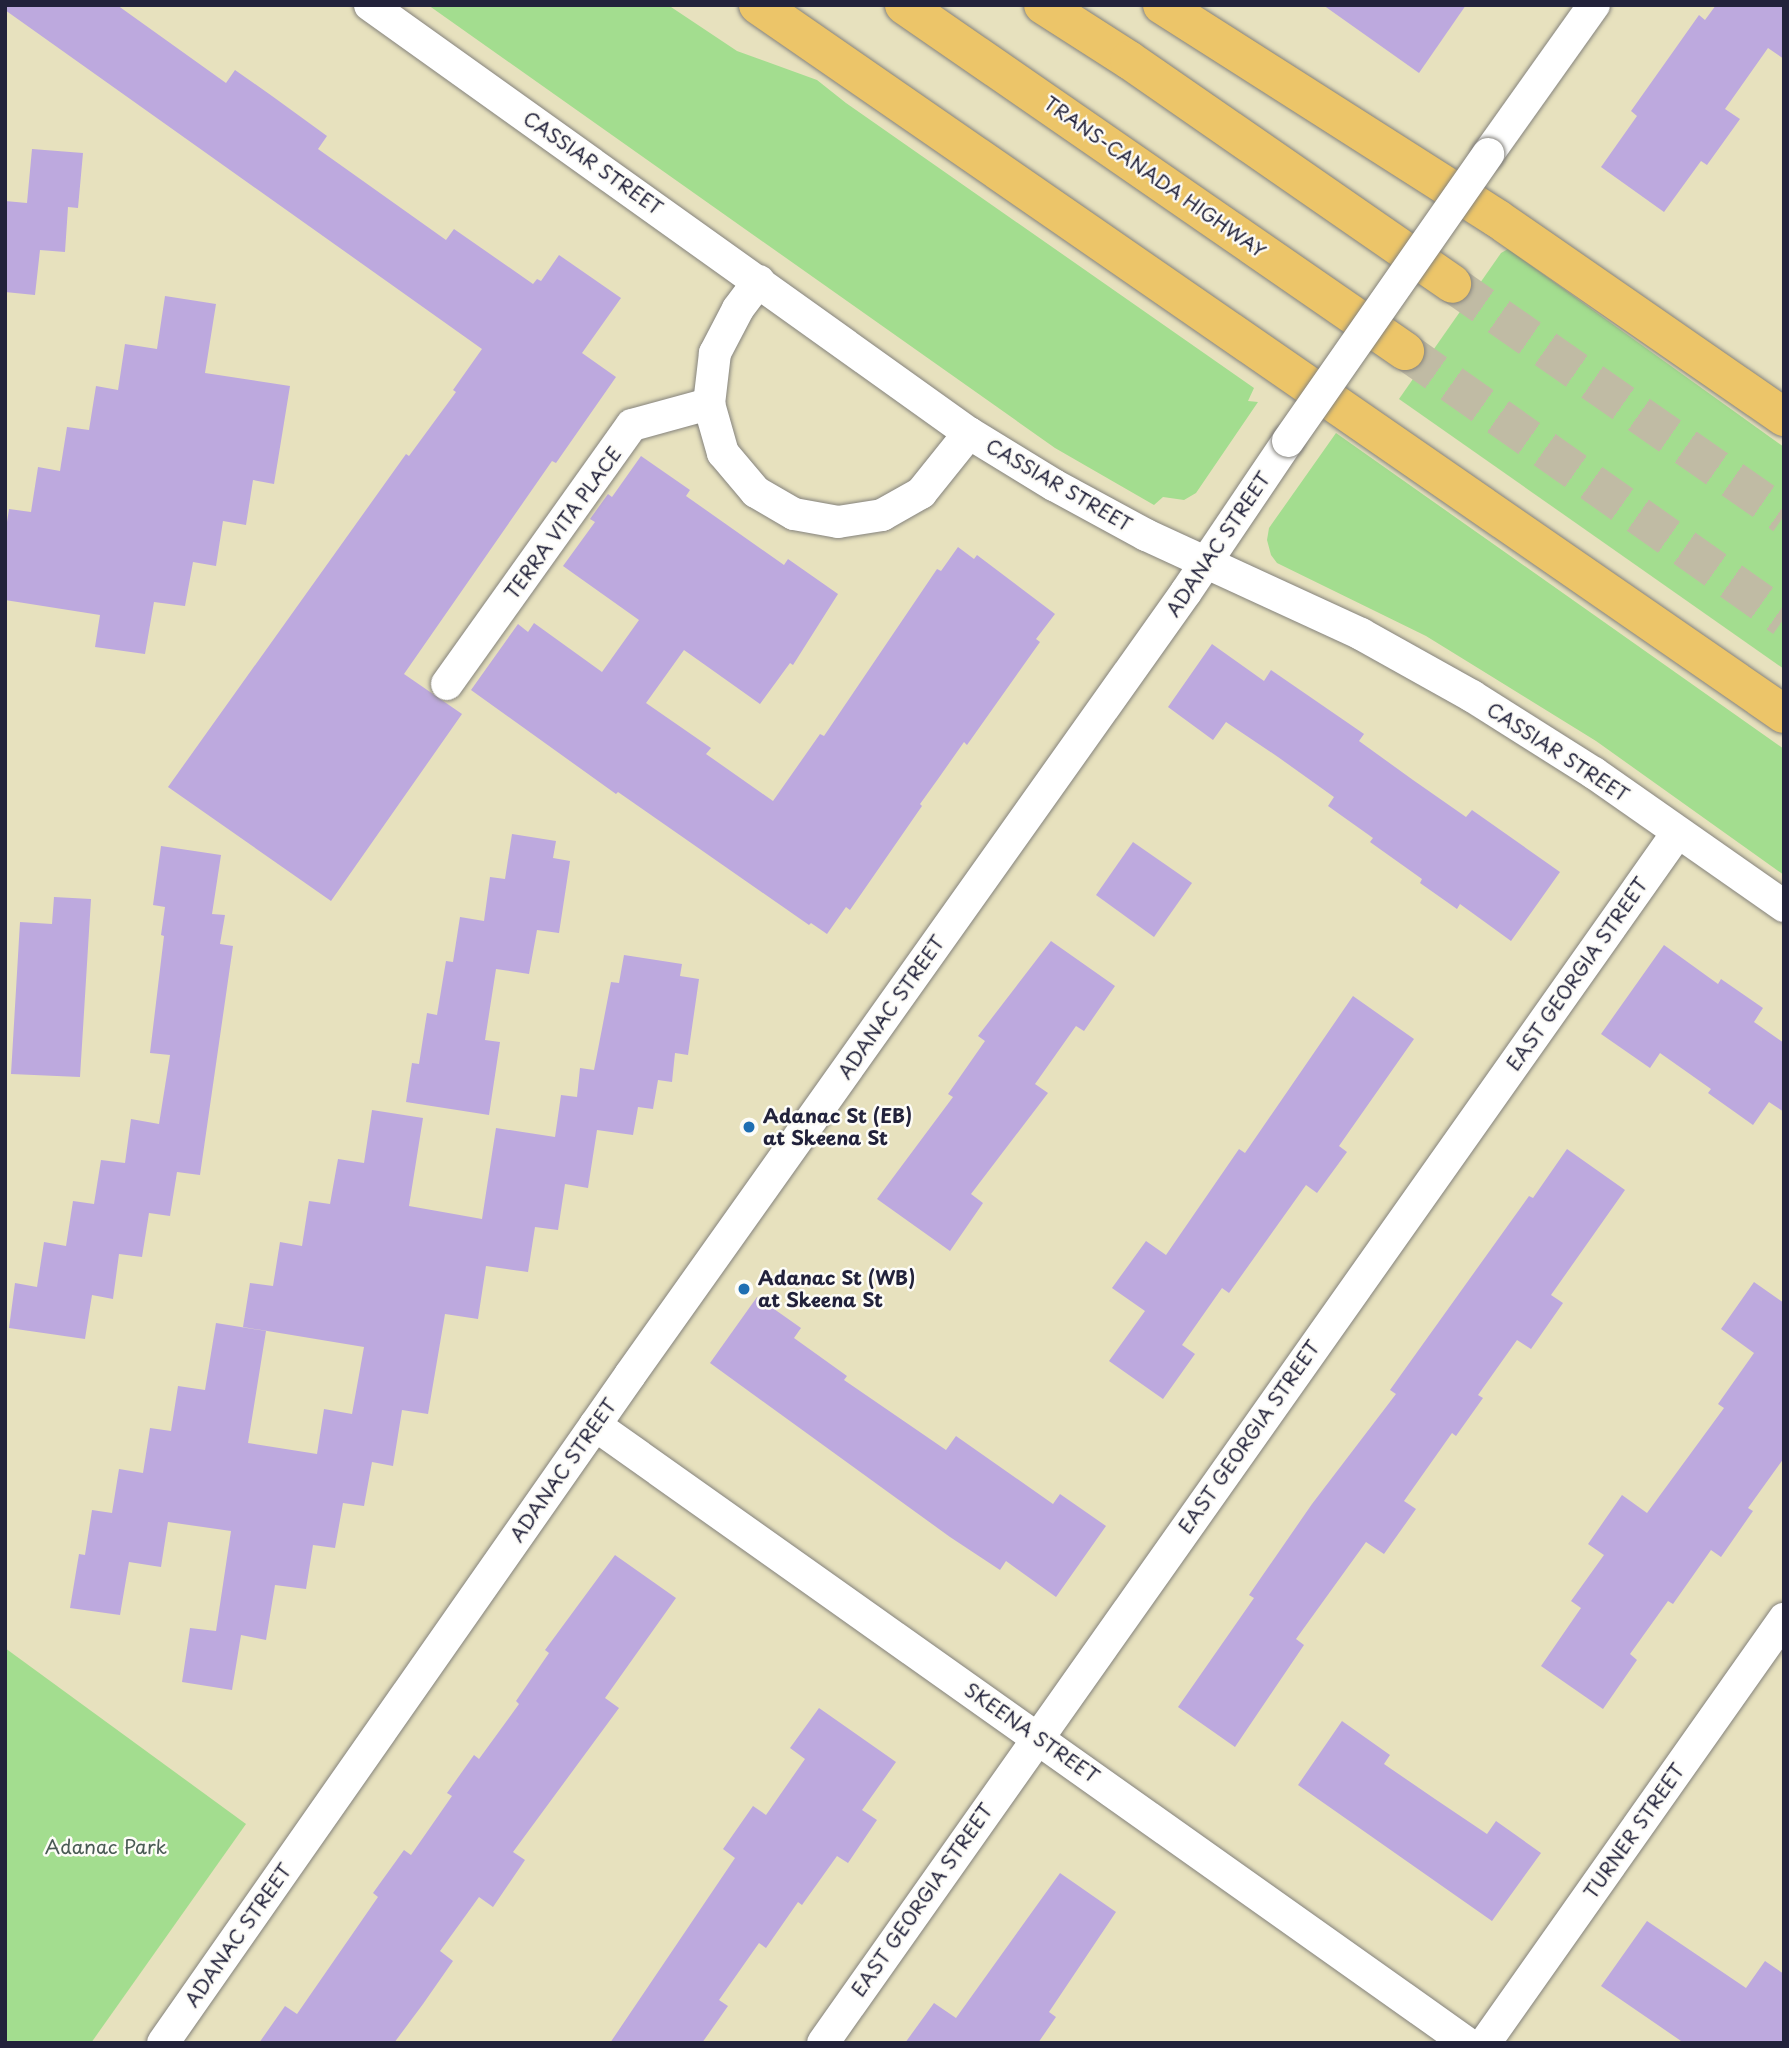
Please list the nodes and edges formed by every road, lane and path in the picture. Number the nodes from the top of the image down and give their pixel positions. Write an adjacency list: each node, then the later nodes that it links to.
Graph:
1 (370, 5): 7 (street, CASSIAR STREET)
2 (758, 5): 15 (highway)
3 (904, 5): 9 (highway, TRANS-CANADA HIGHWAY)
4 (1042, 5): 8 (highway)
5 (1162, 5): 11 (highway)
6 (1594, 5): 13 (street, ADANAC STREET, bridge)
7 (759, 281): 10 (street); 12 (street, CASSIAR STREET)
8 (1452, 284)
9 (1405, 351)
10 (709, 404): 12 (street); 14 (street, TERRA VITA PLACE)
11 (1784, 417)
12 (969, 433): 13 (street, CASSIAR STREET)
13 (1207, 562): 16 (street, CASSIAR STREET); 18 (street, ADANAC STREET)
14 (447, 684)
15 (1784, 714)
16 (1678, 832): 17 (street, CASSIAR STREET); 20 (street, EAST GEORGIA STREET)
17 (1784, 906)
18 (595, 1425): 20 (street, SKEENA STREET); 21 (street, ADANAC STREET)
19 (1784, 1619): 24 (street, TURNER STREET)
20 (1038, 1736): 22 (street, EAST GEORGIA STREET); 23 (street, SKEENA STREET)
21 (163, 2043)
22 (822, 2043)
23 (1467, 2043)
24 (1485, 2043)

